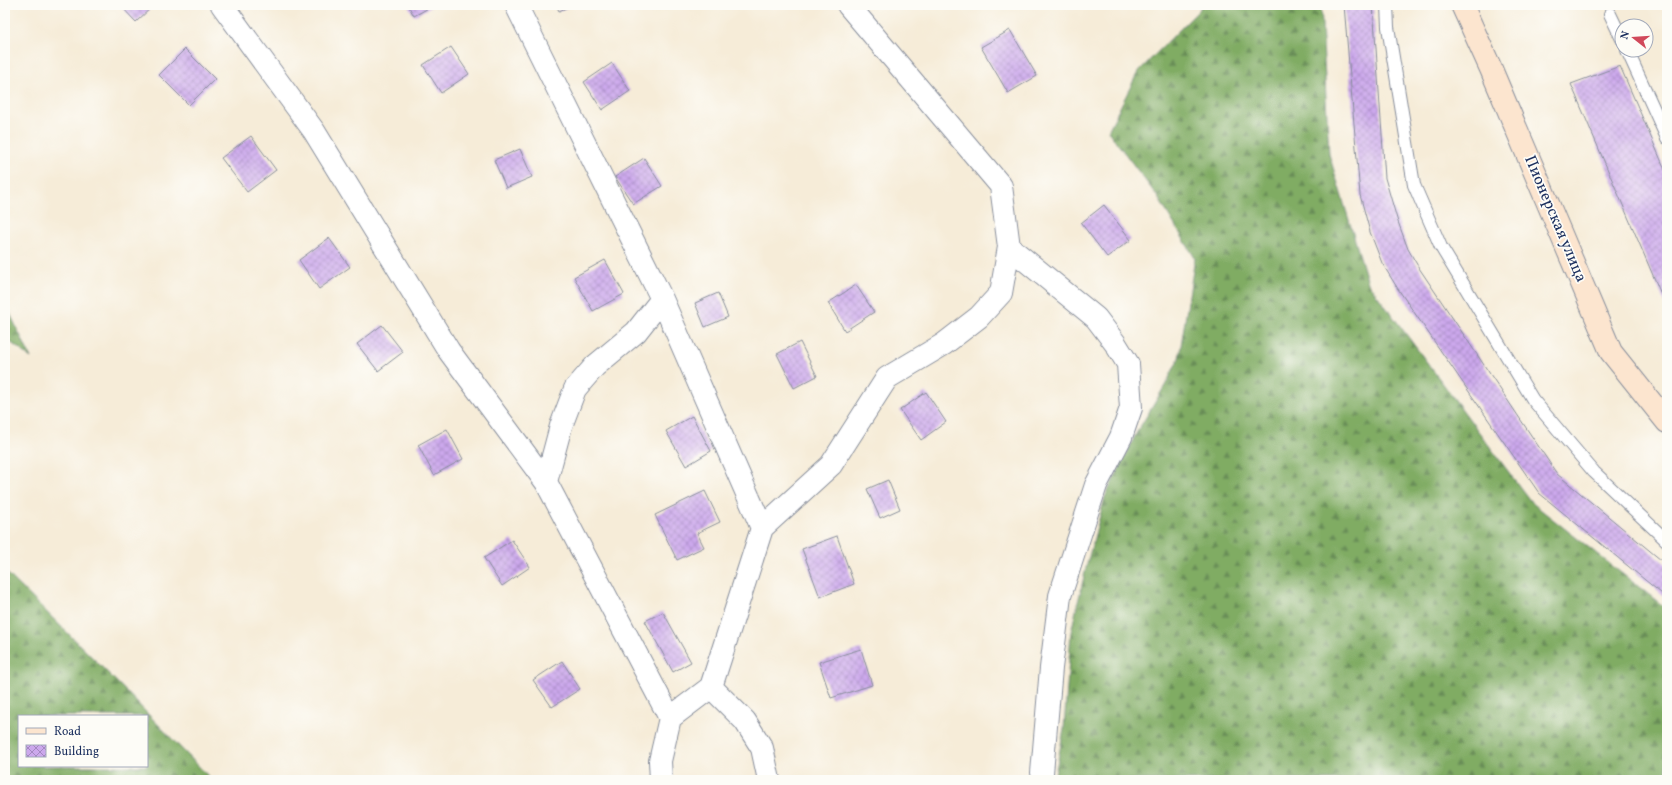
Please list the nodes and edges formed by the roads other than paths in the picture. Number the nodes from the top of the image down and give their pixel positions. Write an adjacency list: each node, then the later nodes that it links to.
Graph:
1 (222, 5): 13 (street)
2 (516, 5): 11 (street)
3 (848, 5): 10 (street)
4 (1387, 5): 15 (lane)
5 (1462, 5): 12 (main road, Пионерская улица)
6 (1610, 14): 7 (lane)
7 (1614, 22)
8 (1631, 58): 9 (lane)
9 (1667, 138)
10 (1010, 247): 14 (street); 18 (street)
11 (662, 298): 13 (street); 14 (street)
12 (1667, 422)
13 (546, 482): 17 (street)
14 (762, 528): 16 (street)
15 (1667, 541)
16 (712, 687): 17 (street); 20 (street)
17 (670, 718): 19 (street)
18 (1042, 773)
19 (662, 780)
20 (769, 780)

